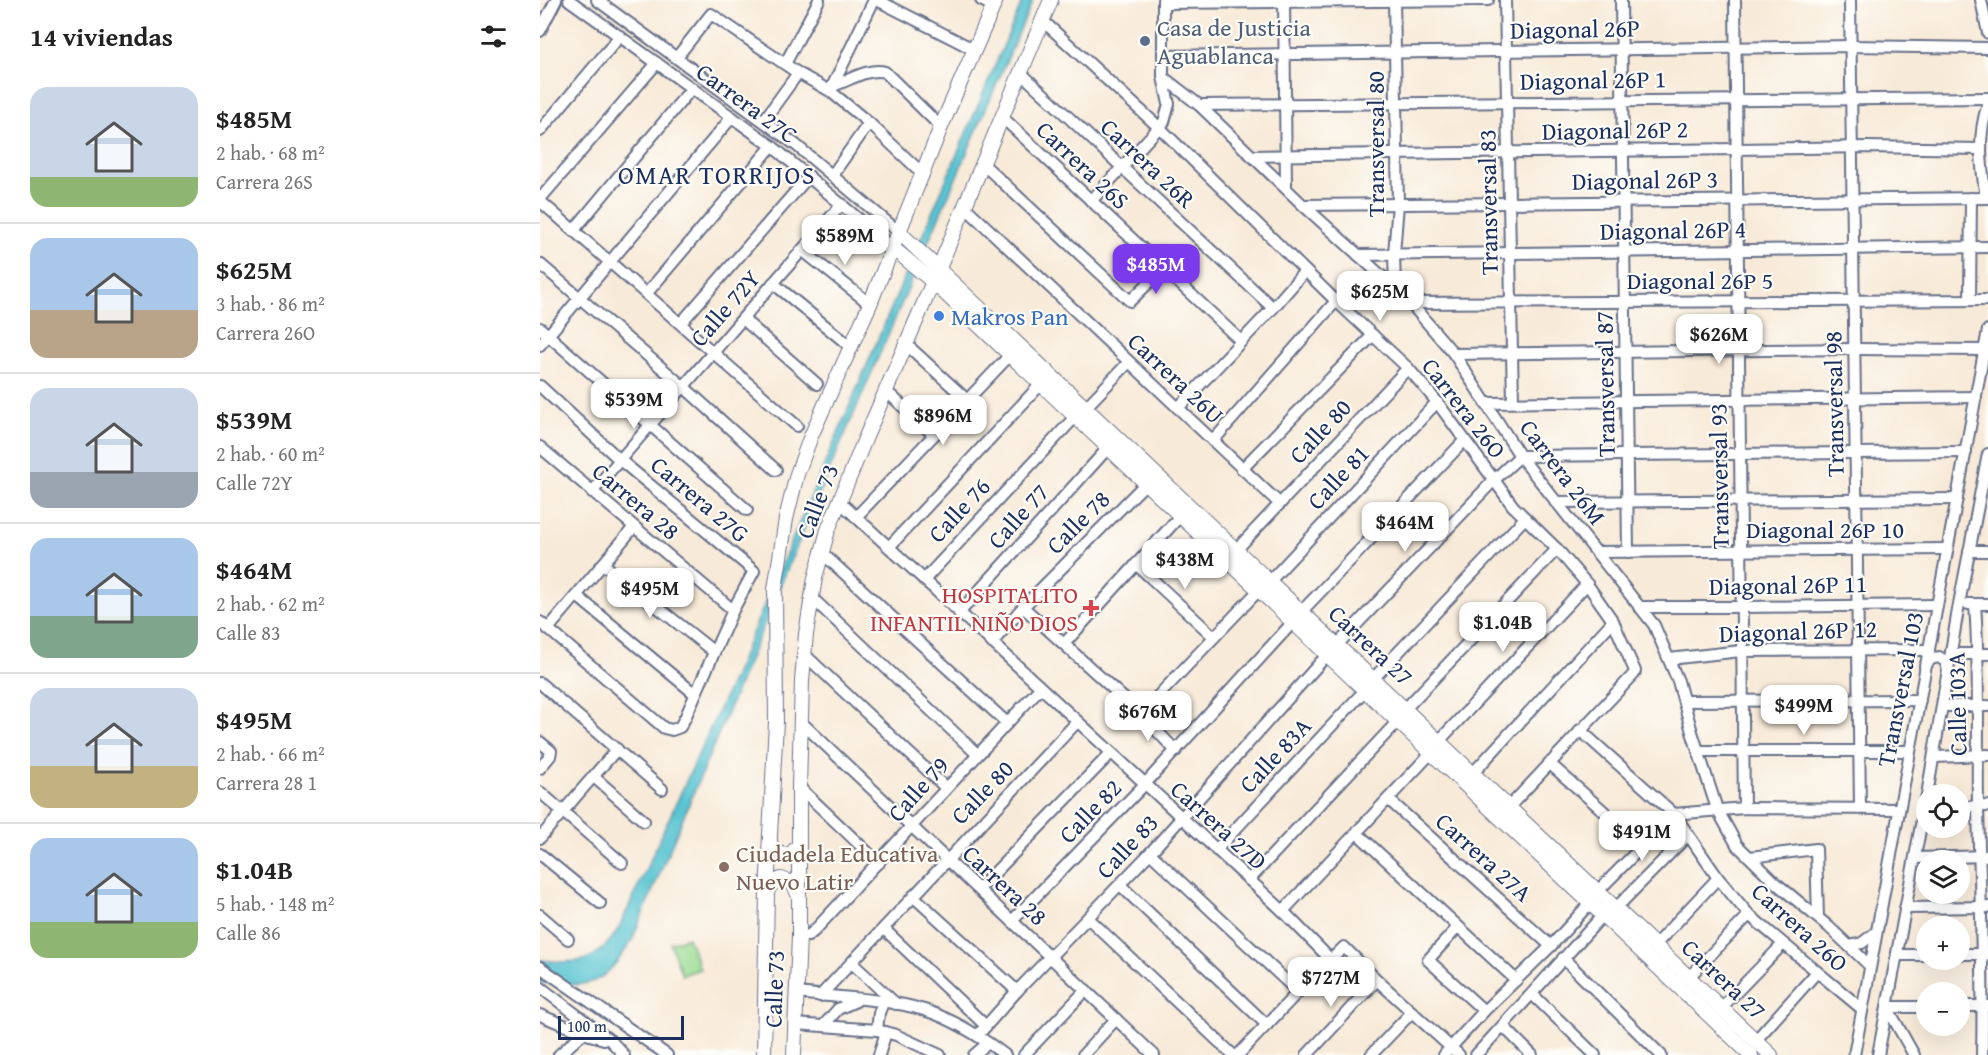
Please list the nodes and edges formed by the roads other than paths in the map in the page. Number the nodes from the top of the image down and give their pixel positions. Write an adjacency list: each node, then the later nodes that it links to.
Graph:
1 (556, 0): 18 (street)
2 (569, 0): 20 (street, Carrera 27C)
3 (597, 0): 30 (street, Carrera 27C)
4 (819, 0): 32 (street)
5 (875, 0): 25 (street); 37 (street)
6 (1051, 0): 17 (main road, Calle 73)
7 (1394, 0): 8 (street); 14 (street); 27 (street, Transversal 80)
8 (1488, 0)
9 (1505, 0): 26 (street, Transversal 83)
10 (1621, 0): 24 (street, Transversal 87)
11 (1735, 0): 22 (street, Transversal 93)
12 (1850, 0): 21 (street, Transversal 98)
13 (1981, 0): 19 (street)
14 (1284, 1): 16 (street); 28 (street)
15 (990, 2): 25 (main road, Calle 73)
16 (1163, 2): 29 (street)
17 (1042, 20): 34 (main road, Calle 73); 52 (street, Carrera 26O)
18 (540, 31)
19 (1988, 33)
20 (620, 36): 31 (street, Carrera 27C); 53 (street)
21 (1850, 46): 22 (street, Diagonal 26P); 23 (street, Diagonal 26P); 39 (street, Transversal 98)
22 (1735, 48): 24 (street, Diagonal 26P); 40 (street, Transversal 93)
23 (1988, 48)
24 (1622, 49): 26 (street, Diagonal 26P); 41 (street, Transversal 87)
25 (975, 50): 51 (main road, Calle 73)
26 (1506, 51): 27 (street, Diagonal 26P); 42 (street, Transversal 83)
27 (1397, 52): 28 (street, Diagonal 26P); 43 (street, Transversal 80)
28 (1284, 54): 29 (street, Diagonal 26P); 46 (street)
29 (1163, 56): 35 (street)
30 (677, 57): 32 (street); 49 (street, Carrera 27C)
31 (657, 63): 36 (street, Carrera 27C); 72 (street)
32 (785, 64): 33 (street)
33 (798, 73): 37 (street); 49 (street)
34 (1021, 73): 48 (main road, Calle 73); 64 (street, Carrera 26R)
35 (1163, 77): 45 (street, Carrera 26M); 52 (street)
36 (692, 88): 47 (street, Carrera 27C); 81 (street)
37 (831, 89): 50 (street); 51 (street)
38 (1988, 98): 39 (street, Diagonal 26P 1)
39 (1851, 99): 40 (street, Diagonal 26P 1); 55 (street, Transversal 98)
40 (1736, 100): 41 (street, Diagonal 26P 1); 56 (street, Transversal 93)
41 (1622, 101): 42 (street, Diagonal 26P 1); 58 (street, Transversal 87)
42 (1507, 102): 43 (street, Diagonal 26P 1); 59 (street, Transversal 83)
43 (1397, 103): 46 (street, Diagonal 26P 1); 60 (street, Transversal 80)
44 (1988, 104): 57 (street)
45 (1199, 105): 46 (street, Diagonal 26P 1); 62 (street, Carrera 26M)
46 (1285, 105): 61 (street)
47 (732, 117): 54 (street, Carrera 27C); 93 (street)
48 (1002, 117): 63 (main road, Calle 73); 74 (street, Carrera 26S)
49 (764, 120): 65 (street, Carrera 27C)
50 (869, 123): 65 (street); 66 (street)
51 (941, 127): 66 (main road, Calle 73)
52 (1160, 128): 64 (street); 97 (street, Carrera 26O)
53 (540, 131)
54 (771, 146): 67 (street, Carrera 27C); 101 (street)
55 (1852, 148): 56 (street, Diagonal 26P 2); 57 (street, Diagonal 26P 2); 69 (street, Transversal 98)
56 (1736, 149): 58 (street, Diagonal 26P 2); 73 (street, Transversal 93)
57 (1980, 149): 71 (street)
58 (1623, 151): 59 (street, Diagonal 26P 2); 75 (street, Transversal 87)
59 (1508, 152): 60 (street, Diagonal 26P 2); 76 (street, Transversal 83)
60 (1397, 154): 61 (street, Diagonal 26P 2); 78 (street, Transversal 80)
61 (1285, 155): 62 (street, Diagonal 26P 2); 68 (street)
62 (1251, 156): 68 (street, Carrera 26M)
63 (983, 164): 80 (main road, Calle 73); 96 (street)
64 (1122, 168): 74 (street); 112 (street, Carrera 26R)
65 (833, 174): 82 (street, Carrera 27C)
66 (923, 174): 82 (main road, Calle 73)
67 (809, 176): 77 (street, Carrera 27C); 114 (street)
68 (1286, 187): 79 (street, Carrera 26M)
69 (1852, 198): 70 (street, Diagonal 26P 3); 73 (street, Diagonal 26P 3); 86 (street, Transversal 98)
70 (1971, 198): 71 (street, Diagonal 26P 3); 83 (street)
71 (1987, 198)
72 (540, 200): 81 (street)
73 (1737, 200): 75 (street, Diagonal 26P 3); 88 (street, Transversal 93)
74 (1091, 201): 96 (street, Carrera 26S)
75 (1624, 201): 76 (street, Diagonal 26P 3); 89 (street, Transversal 87)
76 (1509, 203): 78 (street, Diagonal 26P 3); 90 (street, Transversal 83)
77 (842, 204): 85 (street, Carrera 27C); 87 (street, Calle 72Y)
78 (1398, 204): 79 (street, Diagonal 26P 3); 91 (street, Transversal 80)
79 (1304, 205): 92 (street, Carrera 26M)
80 (965, 207): 95 (main road, Calle 73); 130 (street, Carrera 26U)
81 (574, 230): 93 (street)
82 (899, 232): 85 (main road, Calle 73); 95 (main road)
83 (1972, 247): 84 (street, Diagonal 26P 4); 86 (street, Diagonal 26P 4); 105 (street)
84 (1988, 247)
85 (893, 248): 98 (main road); 111 (main road, Calle 73)
86 (1853, 249): 88 (street, Diagonal 26P 4); 104 (street, Transversal 98)
87 (802, 250): 99 (street, Calle 72Y); 111 (street)
88 (1737, 250): 89 (street, Diagonal 26P 4); 103 (street, Transversal 93)
89 (1624, 252): 90 (street, Diagonal 26P 4); 108 (street, Transversal 87)
90 (1510, 253): 91 (street, Diagonal 26P 4); 110 (street, Transversal 83)
91 (1394, 254): 92 (street, Diagonal 26P 4); 100 (street, Transversal 80)
92 (1358, 255): 100 (street, Carrera 26M)
93 (611, 262): 101 (street); 102 (street)
94 (540, 264): 102 (street)
95 (939, 268): 98 (main road, Calle 73); 145 (main road, Carrera 27)
96 (1163, 269): 118 (street, Carrera 26S)
97 (1305, 270): 107 (street, Carrera 26O); 112 (street)
98 (933, 282): 119 (main road, Calle 73); 129 (main road, Carrera 27)
99 (773, 283): 113 (street, Calle 72Y); 121 (street)
100 (1395, 287): 109 (street, Carrera 26M)
101 (647, 293): 114 (street)
102 (579, 298): 116 (street); 135 (street)
103 (1738, 300): 104 (street, Diagonal 26P 5); 108 (street, Diagonal 26P 5); 123 (street, Transversal 93)
104 (1854, 300): 105 (street, Diagonal 26P 5); 122 (street, Transversal 98)
105 (1970, 300): 106 (street, Diagonal 26P 5)
106 (1988, 300)
107 (1336, 301): 117 (street, Carrera 26O); 151 (street)
108 (1625, 302): 110 (street, Diagonal 26P 5); 125 (street, Transversal 87)
109 (1411, 303): 110 (street, Diagonal 26P 5); 128 (street, Carrera 26M)
110 (1511, 303): 127 (street, Transversal 83)
111 (870, 304): 121 (main road, Calle 73)
112 (1273, 308): 118 (street)
113 (743, 320): 126 (street, Calle 72Y); 132 (street)
114 (681, 323): 126 (street)
115 (1988, 330): 124 (street, Transversal 103)
116 (544, 332): 120 (street); 148 (street)
117 (1373, 335): 131 (street, Carrera 26O); 162 (street)
118 (1241, 341): 146 (street)
119 (906, 344): 136 (main road, Calle 73); 139 (street)
120 (540, 345)
121 (851, 346): 281 (main road, Calle 73)
122 (1854, 349): 123 (street); 124 (street); 138 (street, Transversal 98)
123 (1738, 350): 125 (street); 140 (street, Transversal 93)
124 (1984, 350): 137 (street, Transversal 103)
125 (1625, 352): 127 (street); 141 (street, Transversal 87)
126 (714, 353): 135 (street, Calle 72Y); 149 (street)
127 (1512, 353): 128 (street); 143 (street, Transversal 83)
128 (1454, 354): 144 (street, Carrera 26M)
129 (1010, 356): 133 (main road, Carrera 27); 139 (street)
130 (1129, 362): 145 (street); 146 (street, Carrera 26U)
131 (1408, 368): 142 (street, Carrera 26O); 174 (street, Calle 80)
132 (817, 384)
133 (1041, 384): 147 (main road, Carrera 27); 180 (street)
134 (540, 386): 161 (street, Carrera 27G)
135 (684, 387): 148 (street, Calle 72Y); 163 (street)
136 (886, 391): 150 (street); 171 (main road, Calle 73)
137 (1976, 397): 138 (street); 156 (street, Transversal 103)
138 (1855, 398): 140 (street); 155 (street, Transversal 98)
139 (967, 400): 150 (street)
140 (1739, 400): 141 (street); 157 (street, Transversal 93)
141 (1626, 401): 143 (street); 158 (street, Transversal 87)
142 (1437, 402): 152 (street, Carrera 26O); 195 (street, Calle 81)
143 (1513, 402): 144 (street)
144 (1485, 403): 160 (street, Carrera 26M)
145 (1086, 407): 181 (main road, Carrera 27)
146 (1178, 408): 151 (street, Carrera 26U)
147 (1075, 417): 153 (main road, Carrera 27); 193 (street, Calle 76)
148 (650, 425): 161 (street, Calle 72Y); 175 (street)
149 (797, 426)
150 (933, 435): 177 (street)
151 (1213, 441): 162 (street, Carrera 26U)
152 (1464, 441): 164 (street, Carrera 26O); 208 (street, Calle 82)
153 (1108, 448): 165 (main road, Carrera 27); 207 (street, Calle 77)
154 (542, 451): 166 (street, Carrera 28)
155 (1856, 452): 156 (street); 157 (street); 167 (street, Transversal 98)
156 (1966, 452): 168 (street, Transversal 103)
157 (1739, 453): 158 (street); 169 (street, Transversal 93)
158 (1627, 454): 160 (street); 170 (street, Transversal 87)
159 (1988, 454): 173 (street, Transversal 103)
160 (1520, 456): 164 (street, Calle 83); 172 (street, Carrera 26M)
161 (620, 460): 166 (street, Calle 72Y); 206 (street, Carrera 27G)
162 (1242, 469): 174 (street, Carrera 26U)
163 (776, 470)
164 (1494, 480): 178 (street, Carrera 26O); 216 (street, Calle 83)
165 (1146, 483): 176 (main road, Carrera 27); 203 (street, Calle 78)
166 (592, 492): 179 (street, Carrera 28)
167 (1856, 499): 168 (street); 169 (street); 183 (street, Transversal 98)
168 (1957, 499): 184 (street, Transversal 103)
169 (1740, 500): 170 (street); 185 (street, Transversal 93)
170 (1627, 501): 172 (street); 190 (street, Transversal 87)
171 (840, 502): 177 (street, Carrera 27D); 188 (main road, Calle 73)
172 (1555, 502): 189 (street, Carrera 26M)
173 (1983, 502): 186 (street, Transversal 103)
174 (1280, 504): 181 (street, Calle 80)
175 (747, 510)
176 (1180, 516): 192 (street); 195 (main road, Carrera 27)
177 (856, 517): 180 (street, Carrera 27D)
178 (1525, 518): 182 (street, Carrera 26O); 228 (street, Calle 83A)
179 (634, 527): 191 (street); 206 (street, Carrera 28)
180 (889, 547): 193 (street, Carrera 27D)
181 (1236, 549): 195 (main road, Carrera 27)
182 (1557, 549): 194 (street, Carrera 26O); 238 (street)
183 (1857, 549): 184 (street, Diagonal 26P 10); 185 (street, Diagonal 26P 10); 201 (street, Transversal 98)
184 (1947, 549): 202 (street, Transversal 103)
185 (1740, 550): 190 (street, Diagonal 26P 10); 205 (street, Transversal 93)
186 (1969, 550): 187 (street); 198 (street, Transversal 103)
187 (1988, 551)
188 (821, 552): 197 (main road, Calle 73); 240 (street)
189 (1596, 552): 190 (street, Diagonal 26P 10); 204 (street, Carrera 26M)
190 (1628, 552)
191 (603, 564): 196 (street); 220 (street)
192 (1136, 564): 213 (street); 215 (street)
193 (924, 580): 207 (street, Carrera 27D)
194 (1587, 584): 209 (street, Carrera 26O); 244 (street)
195 (1265, 586): 208 (main road, Carrera 27); 213 (street, Calle 81)
196 (577, 596): 210 (street); 230 (street)
197 (811, 597): 221 (main road, Calle 73); 252 (street)
198 (1959, 604): 199 (street); 212 (street, Transversal 103)
199 (1974, 604): 200 (street); 223 (street, Calle 103A)
200 (1988, 604)
201 (1857, 605): 202 (street, Diagonal 26P 11); 205 (street, Diagonal 26P 11); 217 (street, Transversal 98)
202 (1937, 605): 211 (street, Transversal 103)
203 (1023, 607): 214 (street, Calle 78); 215 (street)
204 (1639, 607): 205 (street, Diagonal 26P 11); 224 (street, Carrera 26M)
205 (1741, 608): 219 (street, Transversal 93)
206 (733, 610): 220 (street)
207 (959, 613): 214 (street, Carrera 27D)
208 (1297, 616): 216 (main road, Carrera 27); 246 (street, Calle 82)
209 (1613, 621): 242 (street, Carrera 26O); 257 (street)
210 (544, 625): 230 (street)
211 (1932, 631): 212 (street); 218 (street, Transversal 103)
212 (1954, 633): 222 (street, Transversal 103)
213 (1214, 637): 237 (street, Calle 81)
214 (992, 643): 229 (street, Carrera 27D)
215 (1064, 644): 237 (street)
216 (1332, 650): 228 (main road, Carrera 27); 274 (street, Calle 83)
217 (1858, 650): 218 (street, Diagonal 26P 12); 219 (street, Diagonal 26P 12); 231 (street, Transversal 98)
218 (1929, 650): 225 (street, Transversal 103)
219 (1741, 651): 224 (street, Diagonal 26P 12); 234 (street, Transversal 93)
220 (714, 652): 230 (street)
221 (804, 654): 239 (main road, Calle 73); 262 (street)
222 (1951, 654): 223 (street); 226 (street, Transversal 103)
223 (1983, 654): 236 (street, Calle 103A)
224 (1669, 659): 233 (street, Carrera 26M)
225 (1925, 666): 226 (street); 232 (street, Transversal 103)
226 (1948, 670): 235 (street, Transversal 103)
227 (540, 683): 245 (street)
228 (1369, 684): 238 (main road, Carrera 27); 284 (street, Calle 83A)
229 (1040, 688): 240 (street, Calle 79); 241 (street, Carrera 27D)
230 (695, 694)
231 (1859, 700): 232 (street); 234 (street); 247 (street, Transversal 98)
232 (1920, 700): 248 (street, Transversal 103)
233 (1684, 701): 234 (street); 249 (street, Carrera 26M)
234 (1742, 701): 250 (street, Transversal 93)
235 (1942, 706): 236 (street); 254 (street, Transversal 103)
236 (1983, 706): 253 (street, Calle 103A)
237 (1141, 714): 246 (street)
238 (1402, 715): 244 (main road, Carrera 27); 294 (street)
239 (801, 722): 261 (main road, Calle 73); 276 (street, Carrera 28)
240 (1007, 723): 252 (street, Calle 79)
241 (1077, 723): 251 (street, Carrera 27D); 290 (street, Calle 80)
242 (1580, 730): 255 (street); 273 (street, Carrera 26O)
243 (540, 742): 256 (street)
244 (1435, 747): 257 (main road, Carrera 27); 265 (street); 302 (main road, Carrera 27)
245 (617, 749): 258 (street); 263 (street)
246 (1176, 750): 260 (street, Calle 82)
247 (1859, 750): 248 (street); 250 (street); 269 (street, Transversal 98)
248 (1910, 750): 271 (street, Transversal 103)
249 (1698, 751): 250 (street); 270 (street, Carrera 26M)
250 (1742, 751): 268 (street, Transversal 93)
251 (1110, 753): 260 (street, Carrera 27D); 296 (street)
252 (977, 754): 262 (street, Calle 79)
253 (1984, 755): 254 (street); 266 (street, Calle 103A)
254 (1934, 756): 259 (street, Transversal 103)
255 (1549, 763): 267 (street); 283 (street)
256 (540, 768)
257 (1473, 773): 267 (main road, Carrera 27)
258 (594, 777): 272 (street); 275 (street)
259 (1929, 784)
260 (1144, 785): 274 (street, Carrera 27D); 312 (street, Calle 82)
261 (799, 788): 282 (main road, Calle 73); 291 (street)
262 (946, 788): 276 (street, Calle 79)
263 (662, 789)
264 (540, 792): 272 (street)
265 (1388, 799): 277 (street); 320 (street, Carrera 27A)
266 (1983, 806): 287 (street, Calle 103A)
267 (1509, 807): 297 (main road, Carrera 27)
268 (1744, 808): 269 (street); 270 (street)
269 (1860, 808): 271 (street)
270 (1715, 809): 273 (street); 288 (street, Carrera 26M)
271 (1899, 809): 315 (street, Transversal 103)
272 (563, 812): 279 (street); 292 (street)
273 (1674, 814): 278 (street, Carrera 26O); 283 (street)
274 (1181, 819): 284 (street, Carrera 27D); 285 (street, Calle 83)
275 (644, 821)
276 (912, 827): 290 (street, Carrera 28); 291 (street, Calle 79)
277 (1357, 833): 306 (street); 313 (street)
278 (1688, 835): 293 (street, Carrera 26O); 304 (street)
279 (540, 838)
280 (1919, 838): 289 (street, Transversal 103)
281 (770, 841): 282 (main road); 298 (main road, Calle 73)
282 (799, 845): 300 (main road, Calle 73)
283 (1642, 845): 297 (street)
284 (1216, 850): 294 (street, Carrera 27D)
285 (1150, 853): 295 (street, Calle 83); 338 (street)
286 (540, 854): 301 (street)
287 (1984, 856): 289 (street); 303 (street, Calle 103A)
288 (1750, 857): 310 (street, Carrera 26M); 310 (street)
289 (1915, 858): 305 (street, Transversal 103)
290 (947, 860): 296 (street, Carrera 28); 299 (street, Calle 80)
291 (879, 862): 316 (street, Calle 79)
292 (622, 863)
293 (1718, 878): 308 (street, Carrera 26O); 319 (street)
294 (1249, 880): 306 (street, Carrera 27D)
295 (1120, 885): 309 (street, Calle 83); 356 (street)
296 (978, 889): 312 (street, Carrera 28)
297 (1598, 891): 304 (main road, Carrera 27)
298 (767, 892): 300 (main road); 371 (main road, Calle 73)
299 (913, 896): 314 (street, Calle 80); 337 (street)
300 (799, 899): 316 (main road, Calle 73)
301 (600, 903)
302 (1586, 907): 311 (main road, Carrera 27); 320 (street)
303 (1984, 907): 305 (street); 322 (street, Calle 103A)
304 (1616, 908): 319 (main road, Carrera 27)
305 (1905, 908): 323 (street, Transversal 103)
306 (1283, 911): 327 (street, Carrera 27D)
307 (540, 915): 317 (street)
308 (1749, 915): 318 (street, Carrera 26O); 332 (street)
309 (1088, 918): 325 (street, Calle 83); 379 (street)
310 (1818, 918): 321 (street, Carrera 26M)
311 (1599, 919): 326 (street); 387 (main road, Carrera 27)
312 (1012, 921): 325 (street, Carrera 28)
313 (1458, 927): 334 (street); 351 (street)
314 (884, 929): 328 (street, Calle 80); 358 (street)
315 (1875, 933): 321 (street); 329 (street, Transversal 103)
316 (799, 936): 339 (main road, Calle 73)
317 (568, 939)
318 (1783, 944): 331 (street, Carrera 26O); 349 (street)
319 (1655, 945): 332 (main road, Carrera 27)
320 (1551, 946): 334 (street)
321 (1849, 946): 329 (street, Carrera 26M)
322 (1985, 954): 346 (street, Calle 103A)
323 (1897, 955): 324 (street); 347 (street, Transversal 103)
324 (1916, 955)
325 (1050, 956): 335 (street, Carrera 28); 337 (street, Calle 83)
326 (1563, 958): 340 (street); 386 (street)
327 (1331, 960): 333 (street); 338 (street)
328 (852, 963): 341 (street, Calle 80); 344 (street)
329 (1869, 965): 350 (street, Transversal 103)
330 (540, 967): 370 (street)
331 (1817, 972): 350 (street, Carrera 26O); 363 (street)
332 (1689, 977): 349 (main road, Carrera 27)
333 (1377, 980): 352 (street); 381 (street)
334 (1516, 980): 351 (street)
335 (1086, 990): 354 (street, Carrera 28); 377 (street)
336 (544, 991): 364 (street)
337 (1017, 991): 358 (street, Calle 83)
338 (1298, 992): 356 (street)
339 (797, 993): 341 (street); 355 (main road, Calle 73)
340 (1532, 994): 359 (street); 385 (street)
341 (820, 996): 342 (street)
342 (858, 1000): 343 (street); 357 (street)
343 (883, 1002): 344 (street); 360 (street)
344 (896, 1004): 362 (street)
345 (1970, 1006): 346 (street)
346 (1986, 1006): 392 (street, Calle 103A)
347 (1887, 1007): 348 (street); 390 (street, Transversal 103); 391 (street)
348 (1916, 1007)
349 (1721, 1008): 363 (main road, Carrera 27)
350 (1862, 1009): 389 (street, Transversal 103)
351 (1484, 1011): 366 (street)
352 (1412, 1012): 366 (street); 382 (street)
353 (540, 1014): 361 (street)
354 (1116, 1019): 367 (street, Carrera 28); 378 (street)
355 (795, 1024): 357 (street); 372 (main road, Calle 73)
356 (1267, 1024): 380 (street)
357 (824, 1025): 360 (street)
358 (986, 1026): 362 (street, Calle 83)
359 (1503, 1026): 383 (street); 384 (street)
360 (882, 1031): 373 (street); 374 (street)
361 (583, 1033): 364 (street); 368 (street)
362 (978, 1035): 365 (street)
363 (1756, 1040): 388 (main road, Carrera 27)
364 (611, 1041): 369 (street)
365 (988, 1043): 375 (street); 376 (street)
366 (1451, 1052)
367 (1150, 1053)
368 (559, 1055)
369 (624, 1055)
370 (667, 1055)
371 (764, 1055)
372 (795, 1055)
373 (879, 1055)
374 (940, 1055)
375 (974, 1055)
376 (1005, 1055)
377 (1024, 1055)
378 (1083, 1055)
379 (1233, 1055)
380 (1238, 1055)
381 (1307, 1055)
382 (1371, 1055)
383 (1476, 1055)
384 (1532, 1055)
385 (1595, 1055)
386 (1661, 1055)
387 (1752, 1055)
388 (1771, 1055)
389 (1854, 1055)
390 (1878, 1055)
391 (1914, 1055)
392 (1982, 1055)

